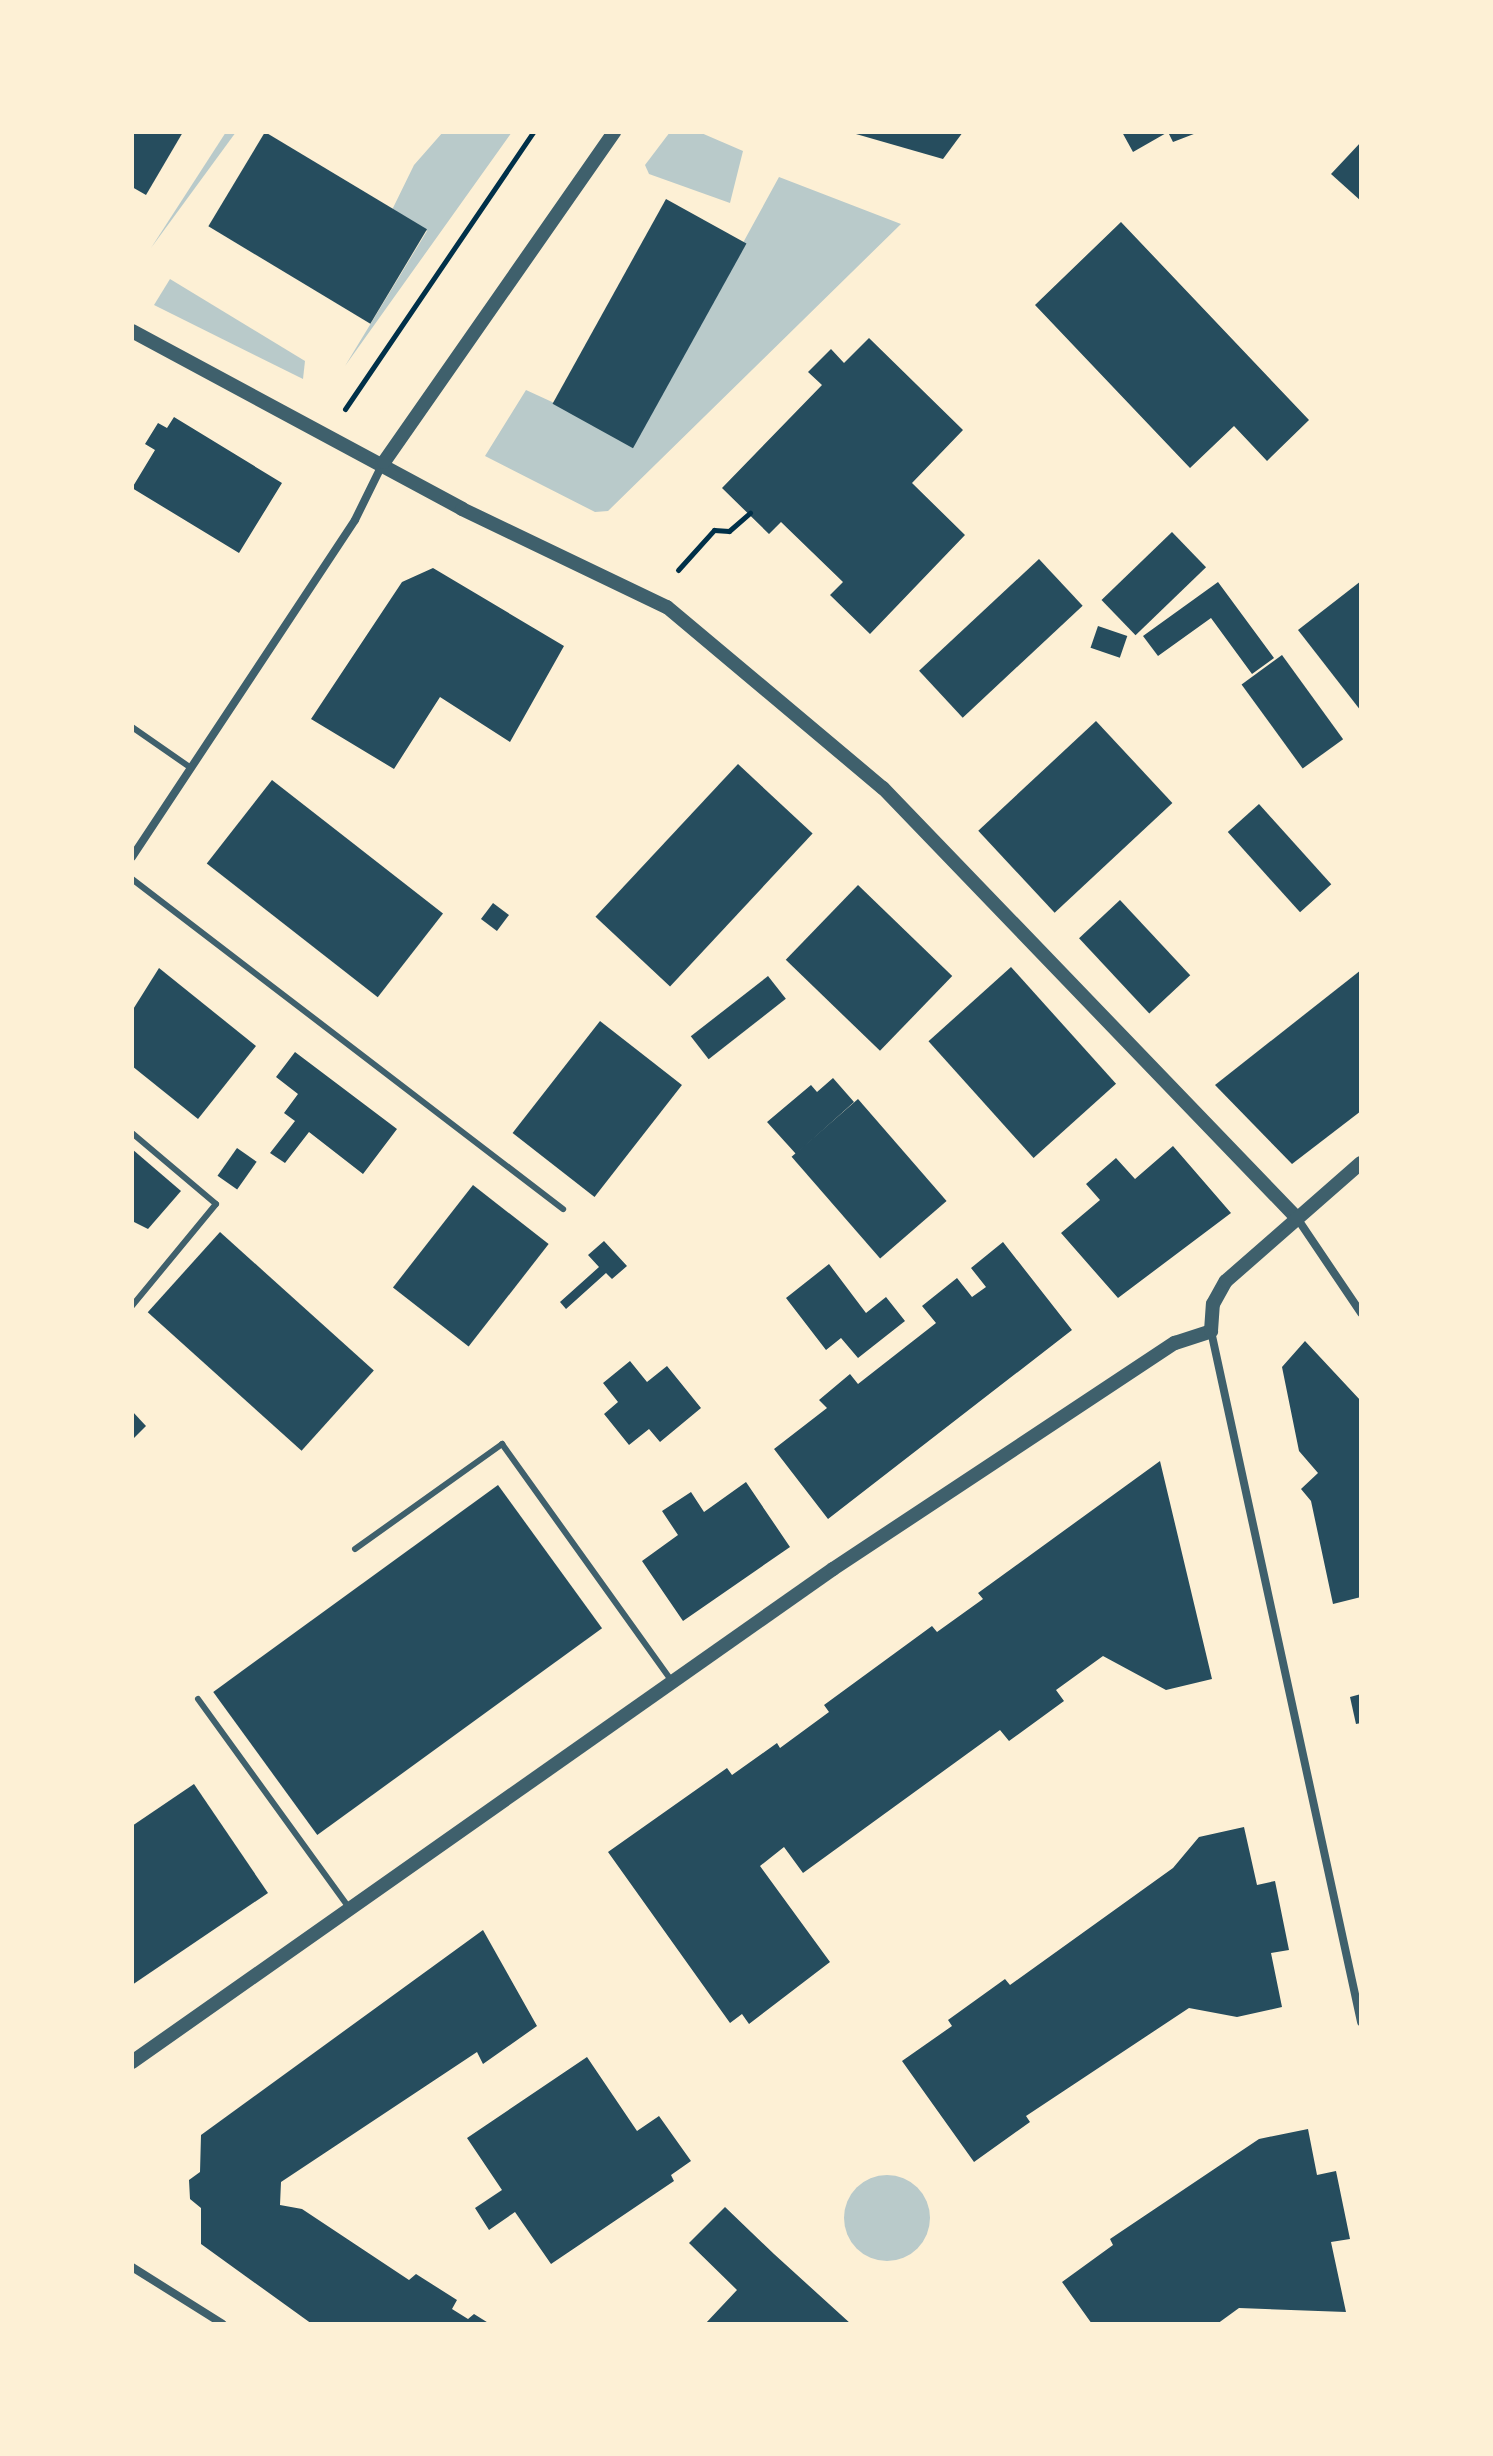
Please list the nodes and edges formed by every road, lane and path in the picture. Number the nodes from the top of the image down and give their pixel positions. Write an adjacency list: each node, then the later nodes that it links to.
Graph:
1 (533, 132): 4 (path)
2 (614, 132): 5 (street)
3 (132, 331): 5 (street)
4 (343, 413)
5 (384, 462): 9 (street); 15 (street)
6 (750, 513): 7 (path)
7 (678, 570)
8 (132, 727): 9 (lane)
9 (191, 768): 10 (street)
10 (132, 857)
11 (132, 879): 14 (lane)
12 (132, 1133): 16 (lane)
13 (1361, 1163): 15 (street)
14 (563, 1209)
15 (1297, 1218): 17 (street); 18 (street)
16 (132, 1306)
17 (1361, 1313)
18 (1211, 1331): 20 (street); 23 (street)
19 (355, 1549): 20 (lane)
20 (673, 1683): 22 (street)
21 (198, 1699): 22 (lane)
22 (352, 1911): 24 (street)
23 (1361, 2022)
24 (132, 2062)
25 (132, 2267): 26 (street)
26 (223, 2324)

